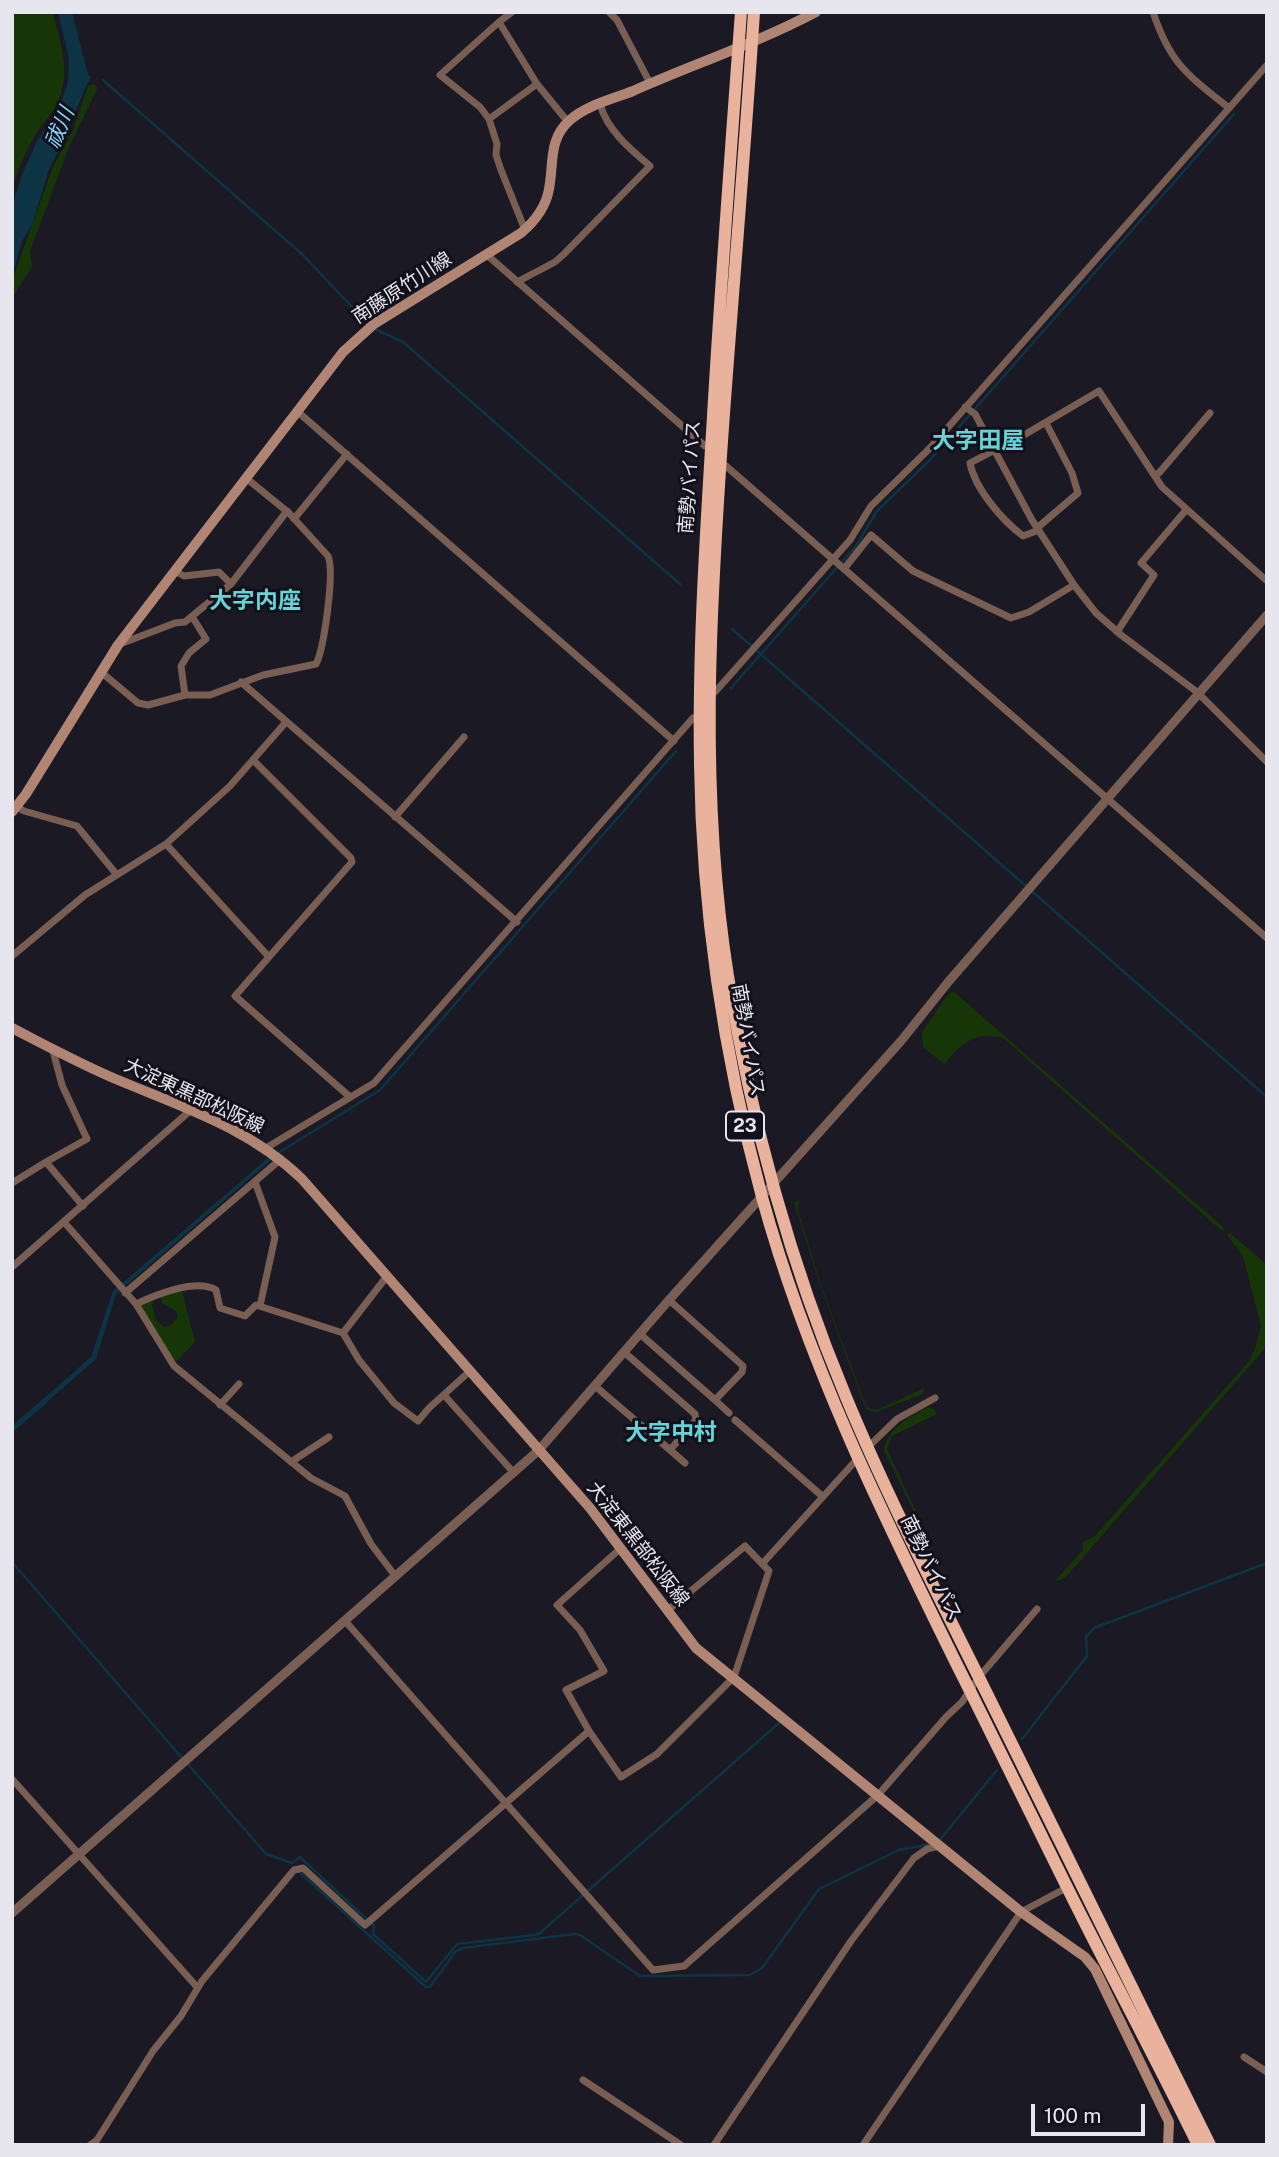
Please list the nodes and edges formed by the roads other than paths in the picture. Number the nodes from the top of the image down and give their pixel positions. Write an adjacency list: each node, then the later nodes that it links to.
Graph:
1 (512, 12): 7 (street)
2 (609, 12): 11 (street)
3 (741, 12): 9 (highway, 南勢バイパス / 23)
4 (754, 12): 8 (highway, 南勢バイパス / 23)
5 (816, 12): 8 (main road)
6 (1153, 12): 14 (street)
7 (499, 22): 12 (street); 15 (street)
8 (752, 41): 9 (main road); 72 (highway, 南勢バイパス / 23)
9 (738, 48): 11 (main road); 73 (highway, 南勢バイパス / 23)
10 (1267, 65): 14 (street)
11 (650, 83): 13 (main road)
12 (537, 84): 15 (street); 16 (street)
13 (600, 104): 16 (main road); 19 (street)
14 (1229, 108): 20 (street)
15 (489, 119): 17 (street)
16 (568, 122): 17 (main road, 南藤原竹川線)
17 (525, 230): 18 (main road, 南藤原竹川線)
18 (487, 255): 19 (street); 21 (main road, 南藤原竹川線)
19 (517, 282): 24 (street)
20 (969, 410): 25 (street); 34 (street)
21 (298, 412): 26 (street); 29 (main road, 南藤原竹川線)
22 (1210, 413): 28 (street)
23 (1045, 423): 25 (street); 28 (street); 33 (street)
24 (705, 446)
25 (995, 449): 33 (street); 33 (street)
26 (347, 454): 32 (street); 51 (street)
27 (726, 466): 34 (street)
28 (1154, 475): 30 (street)
29 (246, 478): 31 (street); 35 (main road, 南藤原竹川線)
30 (1186, 510): 36 (street); 41 (street)
31 (287, 511): 32 (street); 37 (street)
32 (294, 519): 44 (street)
33 (1038, 529): 38 (street)
34 (839, 564): 38 (street); 45 (street); 54 (street)
35 (176, 571): 37 (street); 42 (main road, 南藤原竹川線)
36 (1267, 581)
37 (231, 584): 40 (street)
38 (1074, 584): 41 (street)
39 (1267, 615): 46 (street)
40 (193, 618): 42 (street); 47 (street)
41 (1117, 632): 46 (street)
42 (118, 645): 43 (main road, 南藤原竹川線)
43 (101, 672): 47 (street); 55 (main road, 南藤原竹川線)
44 (241, 682): 47 (street); 49 (street)
45 (715, 692)
46 (1197, 692): 53 (street); 54 (street)
47 (185, 695)
48 (693, 718): 51 (street)
49 (285, 722): 52 (street); 56 (street)
50 (464, 737): 56 (street)
51 (674, 741): 59 (street)
52 (253, 760): 57 (street); 62 (street)
53 (1267, 762)
54 (1107, 798): 60 (street); 72 (street)
55 (14, 808): 58 (street)
56 (395, 817): 59 (street)
57 (166, 844): 58 (street); 62 (street)
58 (117, 875): 61 (street)
59 (517, 922): 65 (street)
60 (1267, 938)
61 (12, 956)
62 (269, 957): 65 (street)
63 (12, 1028): 64 (main road, 大淀東黒部松阪線)
64 (52, 1047): 66 (main road, 大淀東黒部松阪線); 69 (street)
65 (350, 1097): 67 (street)
66 (191, 1110): 67 (main road, 大淀東黒部松阪線); 74 (street)
67 (266, 1148): 68 (main road, 大淀東黒部松阪線)
68 (281, 1159): 70 (street); 77 (main road, 大淀東黒部松阪線)
69 (46, 1162): 71 (street); 74 (street)
70 (255, 1182): 78 (street); 81 (street)
71 (12, 1183)
72 (774, 1183): 73 (street); 95 (highway, 南勢バイパス / 23)
73 (762, 1196): 79 (street); 98 (highway, 南勢バイパス / 23)
74 (83, 1206): 75 (street)
75 (64, 1223): 76 (street); 78 (street)
76 (12, 1268)
77 (387, 1276): 82 (street); 85 (main road, 大淀東黒部松阪線)
78 (122, 1290): 80 (street)
79 (669, 1300): 83 (street); 90 (street)
80 (136, 1304): 81 (street); 91 (street)
81 (260, 1306): 82 (street)
82 (343, 1333): 88 (street)
83 (640, 1334): 84 (street); 90 (street)
84 (624, 1352): 87 (street); 97 (street)
85 (470, 1371): 88 (street); 96 (main road, 大淀東黒部松阪線)
86 (239, 1384): 91 (street)
87 (595, 1386): 96 (street); 97 (street)
88 (444, 1395): 101 (street)
89 (935, 1398): 95 (street)
90 (715, 1400): 92 (street)
91 (220, 1405): 99 (street)
92 (729, 1413)
93 (735, 1420): 102 (street)
94 (330, 1437): 99 (street)
95 (868, 1447): 98 (street); 110 (highway, 南勢バイパス / 23)
96 (539, 1450): 101 (street); 103 (main road, 大淀東黒部松阪線)
97 (670, 1450): 100 (street)
98 (857, 1459): 102 (street); 111 (highway, 南勢バイパス / 23)
99 (291, 1462): 105 (street)
100 (685, 1463)
101 (514, 1473): 105 (street)
102 (822, 1496): 104 (street)
103 (621, 1548): 107 (main road, 大淀東黒部松阪線); 112 (street)
104 (763, 1563): 107 (street); 109 (street)
105 (396, 1577): 108 (street)
106 (1037, 1609): 110 (street)
107 (667, 1611): 109 (main road, 大淀東黒部松阪線)
108 (346, 1622): 115 (street); 117 (street)
109 (733, 1676): 112 (street); 114 (main road, 大淀東黒部松阪線)
110 (979, 1677): 111 (street); 118 (highway, 南勢バイパス / 23)
111 (970, 1690): 114 (street); 119 (highway, 南勢バイパス / 23)
112 (589, 1731): 115 (street)
113 (12, 1779): 117 (street)
114 (878, 1795): 115 (street); 116 (main road, 大淀東黒部松阪線)
115 (506, 1804): 122 (street)
116 (936, 1844): 121 (main road, 大淀東黒部松阪線); 128 (street)
117 (81, 1853): 120 (street); 122 (street)
118 (1081, 1881): 119 (street); 132 (highway, 南勢バイパス / 23)
119 (1067, 1887): 121 (street); 131 (highway, 南勢バイパス / 23)
120 (14, 1908)
121 (1021, 1912): 129 (street); 130 (main road, 大淀東黒部松阪線)
122 (197, 1987): 126 (street)
123 (1244, 2057): 124 (street)
124 (1267, 2072)
125 (583, 2080): 127 (street)
126 (90, 2145)
127 (681, 2145)
128 (715, 2145)
129 (863, 2145)
130 (1168, 2145)
131 (1198, 2145)
132 (1210, 2145)

